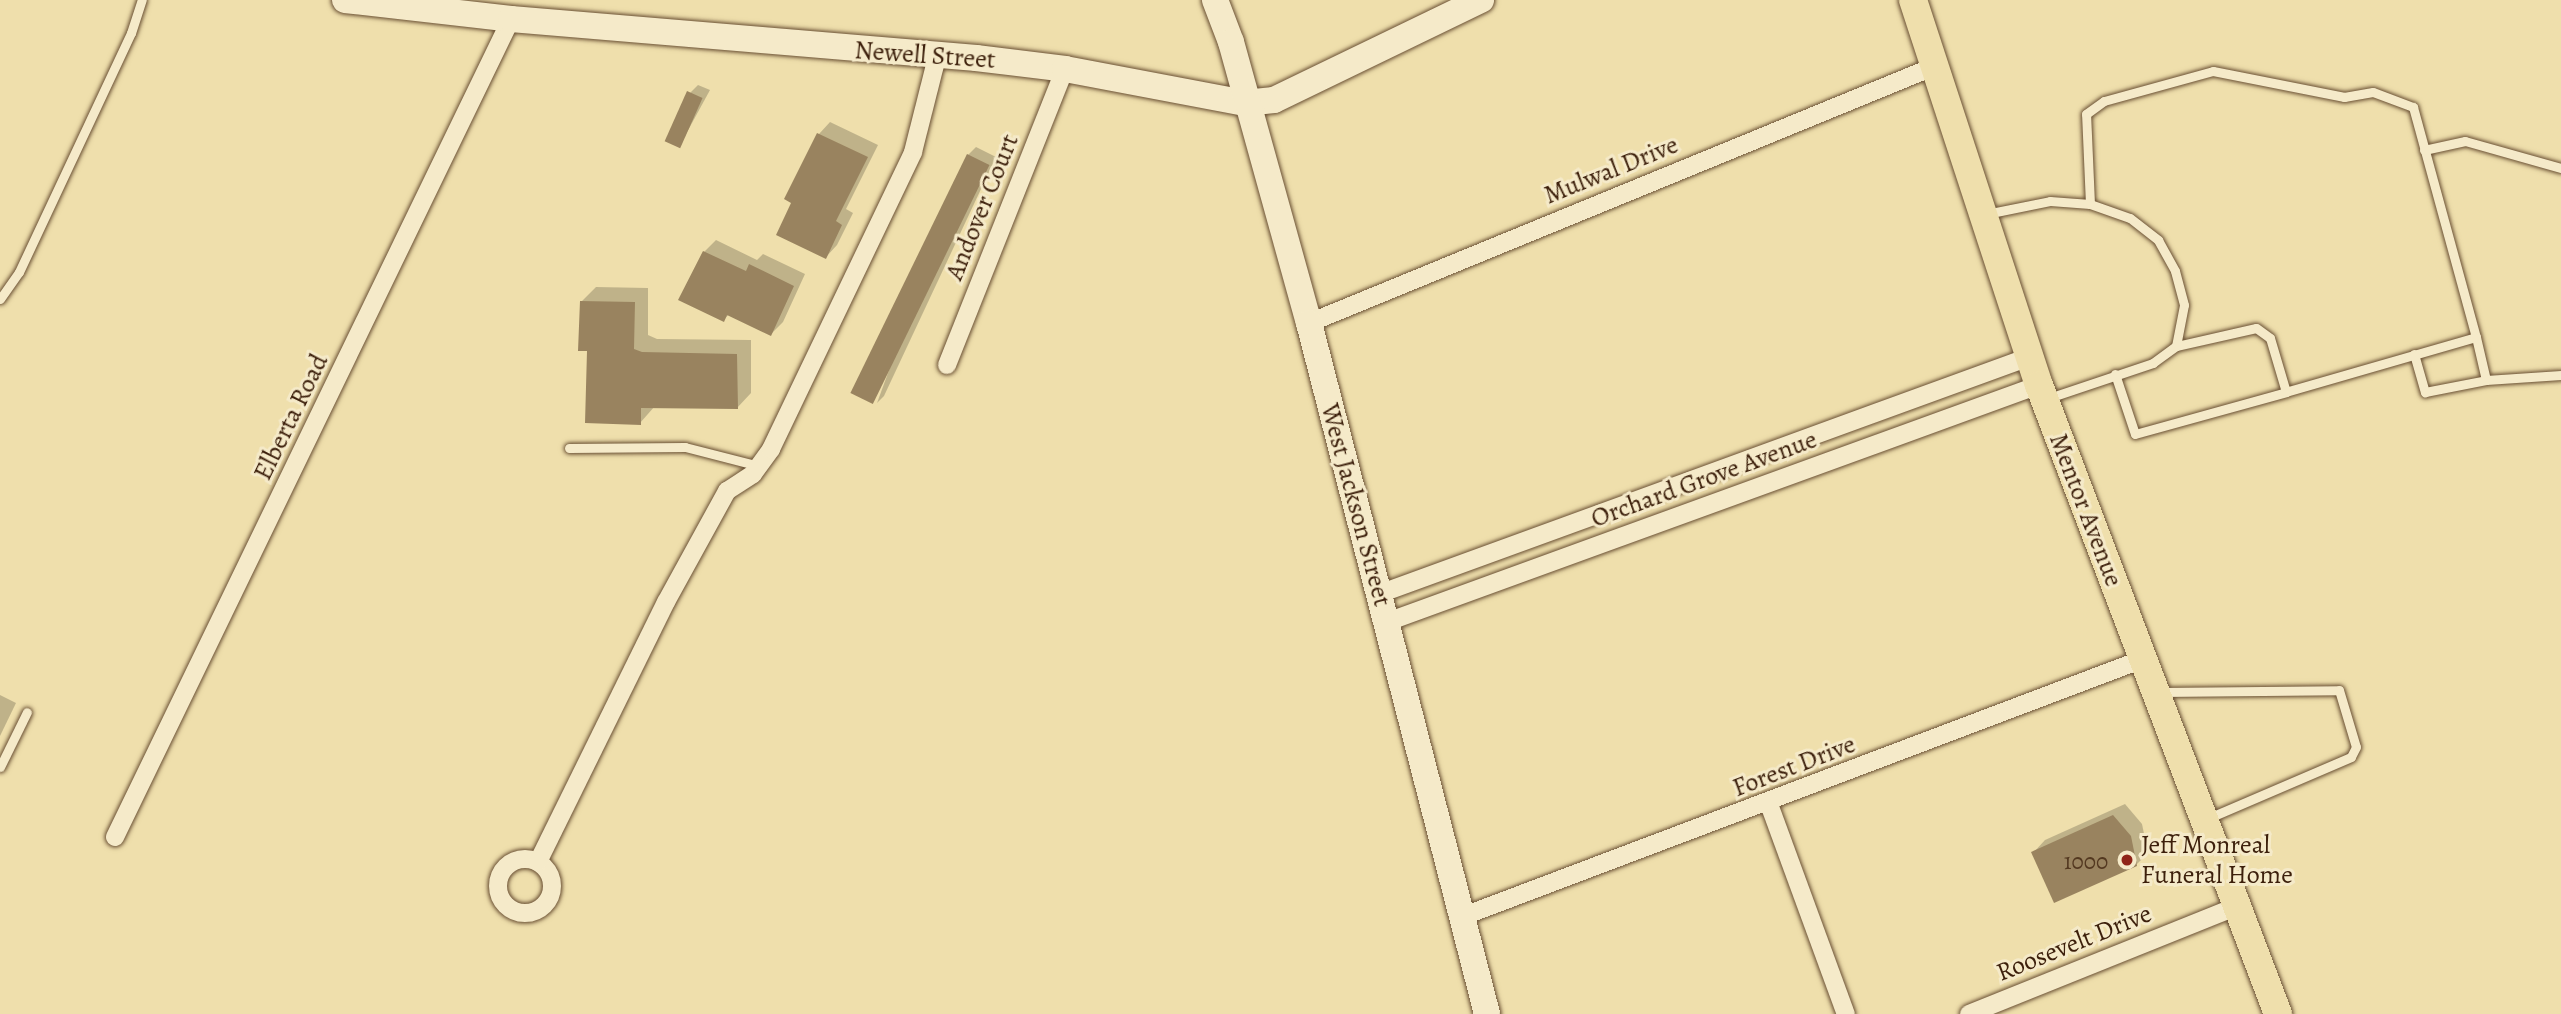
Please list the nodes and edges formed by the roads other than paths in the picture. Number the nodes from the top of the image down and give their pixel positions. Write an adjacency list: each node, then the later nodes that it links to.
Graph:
1 (142, 0): 15 (lane)
2 (345, 0): 6 (street, Newell Street)
3 (1215, 0): 10 (street, West Jackson Street)
4 (1481, 0): 10 (street, Newell Street)
5 (1913, 0): 8 (main road, Mentor Avenue)
6 (512, 19): 7 (street, Newell Street); 37 (street, Elberta Road)
7 (937, 57): 9 (street, Newell Street); 28 (street)
8 (1933, 67): 14 (main road, Mentor Avenue); 16 (street, Mulwal Drive)
9 (1065, 68): 10 (street, Newell Street); 21 (street, Andover Court)
10 (1245, 103): 16 (street, West Jackson Street)
11 (2424, 149): 12 (lane); 13 (lane); 17 (lane)
12 (2561, 168)
13 (2090, 204): 14 (lane); 18 (lane)
14 (1982, 215): 20 (main road, Mentor Avenue)
15 (0, 299)
16 (1309, 323): 29 (street, West Jackson Street)
17 (2476, 337): 19 (lane); 24 (lane)
18 (2176, 346): 22 (lane); 25 (lane)
19 (2414, 354): 24 (lane); 25 (lane)
20 (2029, 357): 26 (main road, Mentor Avenue); 29 (street, Orchard Grove Avenue)
21 (947, 365)
22 (2115, 374): 25 (lane); 26 (lane)
23 (2561, 375): 24 (lane)
24 (2486, 380)
25 (2286, 392)
26 (2042, 393): 30 (street, Orchard Grove Avenue); 31 (main road, Mentor Avenue)
27 (569, 448): 28 (lane)
28 (759, 466): 38 (street)
29 (1379, 594): 30 (street, West Jackson Street)
30 (1387, 622): 40 (street, West Jackson Street)
31 (2143, 659): 32 (main road, Mentor Avenue); 35 (street, Forest Drive)
32 (2156, 692): 36 (main road, Mentor Avenue); 36 (lane)
33 (27, 712): 34 (lane)
34 (0, 766)
35 (1769, 804): 40 (street, Forest Drive); 42 (street)
36 (2204, 820): 39 (main road, Mentor Avenue)
37 (115, 837)
38 (538, 862)
39 (2237, 906): 43 (street, Roosevelt Drive); 44 (main road, Mentor Avenue)
40 (1461, 917): 41 (street, West Jackson Street)
41 (1487, 1014)
42 (1846, 1014)
43 (1969, 1014)
44 (2278, 1014)

